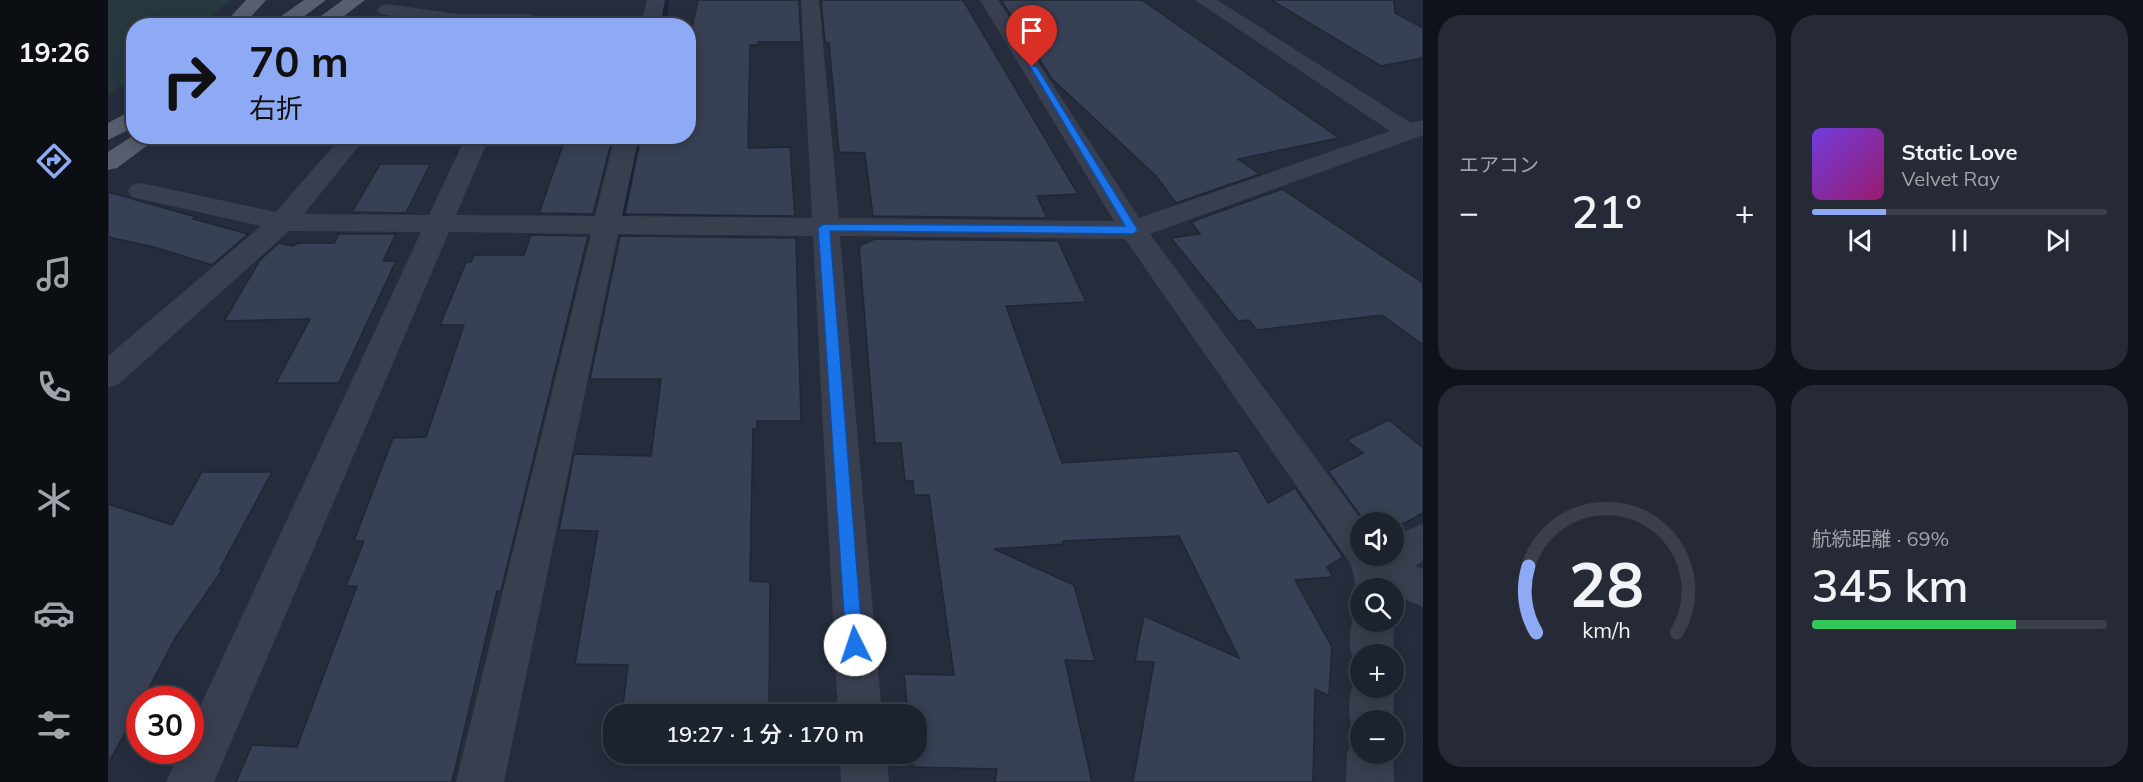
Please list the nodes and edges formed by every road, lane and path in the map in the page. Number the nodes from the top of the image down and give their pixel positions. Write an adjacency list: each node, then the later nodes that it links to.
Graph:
1 (257, 0): 10 (main road)
2 (317, 0): 11 (main road)
3 (356, 0): 12 (main road)
4 (539, 0): 14 (street)
5 (656, 0): 15 (street)
6 (810, 0): 28 (street)
7 (989, 0): 29 (street)
8 (1204, 0): 17 (street)
9 (387, 10): 13 (street)
10 (239, 18)
11 (289, 18)
12 (328, 18)
13 (432, 18)
14 (531, 18)
15 (652, 18)
16 (126, 121): 18 (main road)
17 (1416, 129): 29 (street)
18 (108, 133)
19 (136, 144): 23 (main road)
20 (349, 144): 25 (street)
21 (475, 144): 26 (street)
22 (625, 144): 27 (street)
23 (108, 163)
24 (141, 191): 25 (street)
25 (282, 222): 26 (street); 30 (street)
26 (440, 223): 27 (street); 39 (street)
27 (608, 225): 28 (street); 40 (street)
28 (824, 228): 29 (street); 36 (street)
29 (1133, 230): 31 (street)
30 (108, 375)
31 (1350, 539)
32 (1423, 541): 33 (street)
33 (1404, 549)
34 (1370, 566): 35 (street)
35 (1423, 588)
36 (859, 704)
37 (864, 764): 41 (street)
38 (1370, 764): 42 (street)
39 (190, 782)
40 (480, 782)
41 (865, 782)
42 (1370, 782)

